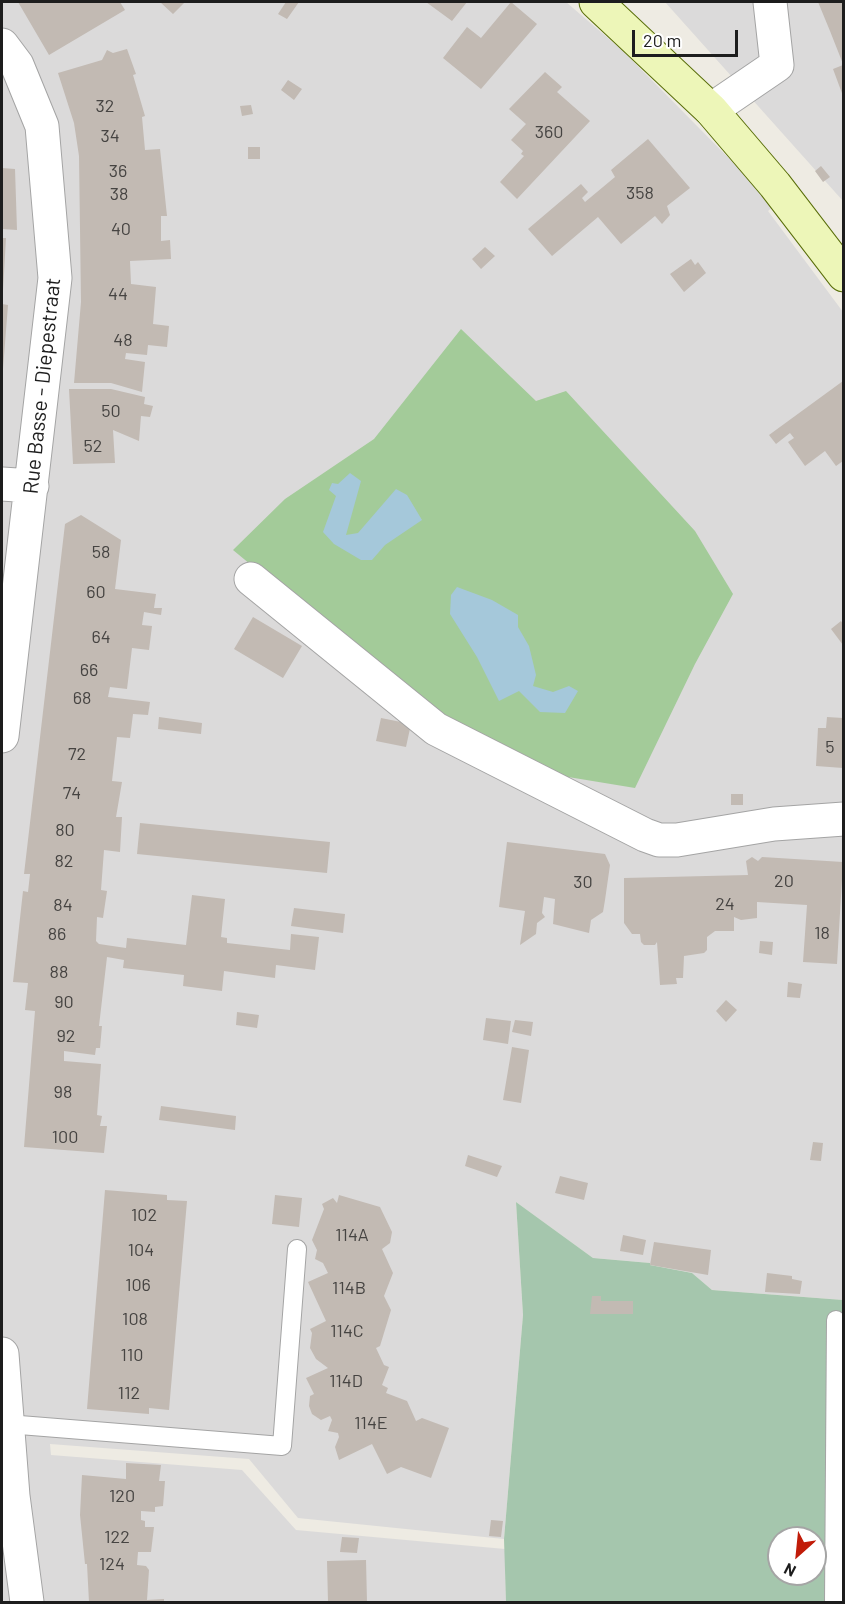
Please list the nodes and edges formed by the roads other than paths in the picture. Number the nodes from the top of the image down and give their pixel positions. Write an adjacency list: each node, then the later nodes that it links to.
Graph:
1 (596, 2): 4 (main road)
2 (770, 2): 4 (street)
3 (2, 45): 6 (street, Rue Basse - Diepestraat)
4 (711, 110): 5 (main road)
5 (843, 275)
6 (17, 485): 8 (street, Rue Basse - Diepestraat)
7 (251, 579): 9 (street)
8 (2, 736)
9 (843, 819)
10 (297, 1249): 13 (lane)
11 (836, 1320): 15 (lane)
12 (2, 1354): 13 (street)
13 (7, 1424): 14 (street)
14 (27, 1602)
15 (834, 1602)

